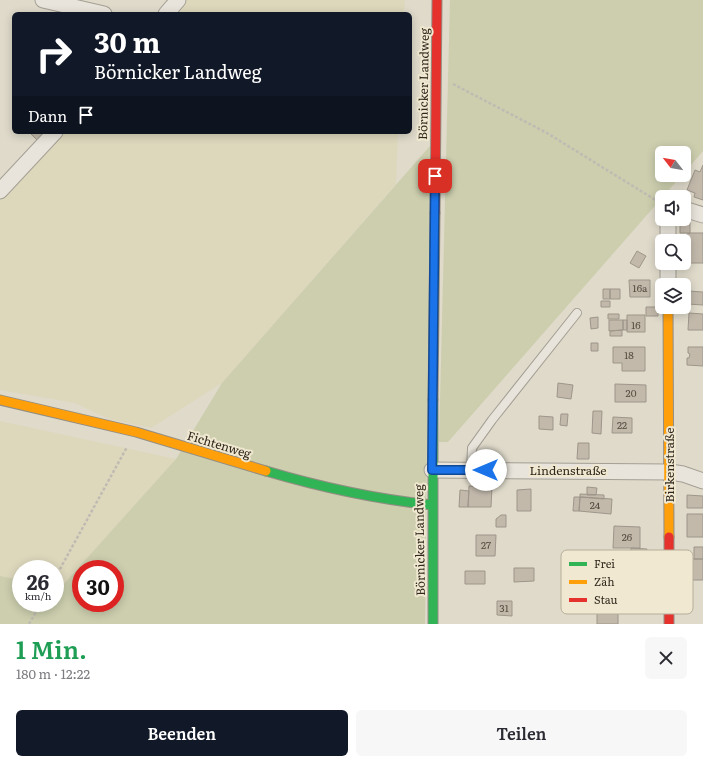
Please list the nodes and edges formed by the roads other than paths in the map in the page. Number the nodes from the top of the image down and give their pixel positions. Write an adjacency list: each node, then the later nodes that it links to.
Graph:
1 (43, 0): 4 (street)
2 (178, 0): 5 (street)
3 (437, 0): 13 (street, Börnicker Landweg)
4 (95, 12)
5 (168, 12)
6 (53, 134): 7 (street)
7 (1, 188)
8 (691, 211): 9 (street)
9 (703, 215)
10 (577, 313): 14 (lane)
11 (668, 314): 15 (street, Birkenstraße)
12 (0, 400): 17 (street, Fichtenweg)
13 (432, 470): 14 (street, Lindenstraße); 17 (street, Börnicker Landweg)
14 (471, 470): 15 (street, Lindenstraße)
15 (670, 472): 16 (street, Lindenstraße); 18 (street, Birkenstraße)
16 (703, 481)
17 (432, 505): 20 (street, Börnicker Landweg)
18 (669, 550)
19 (669, 614): 21 (street, Birkenstraße)
20 (433, 624)
21 (669, 624)

